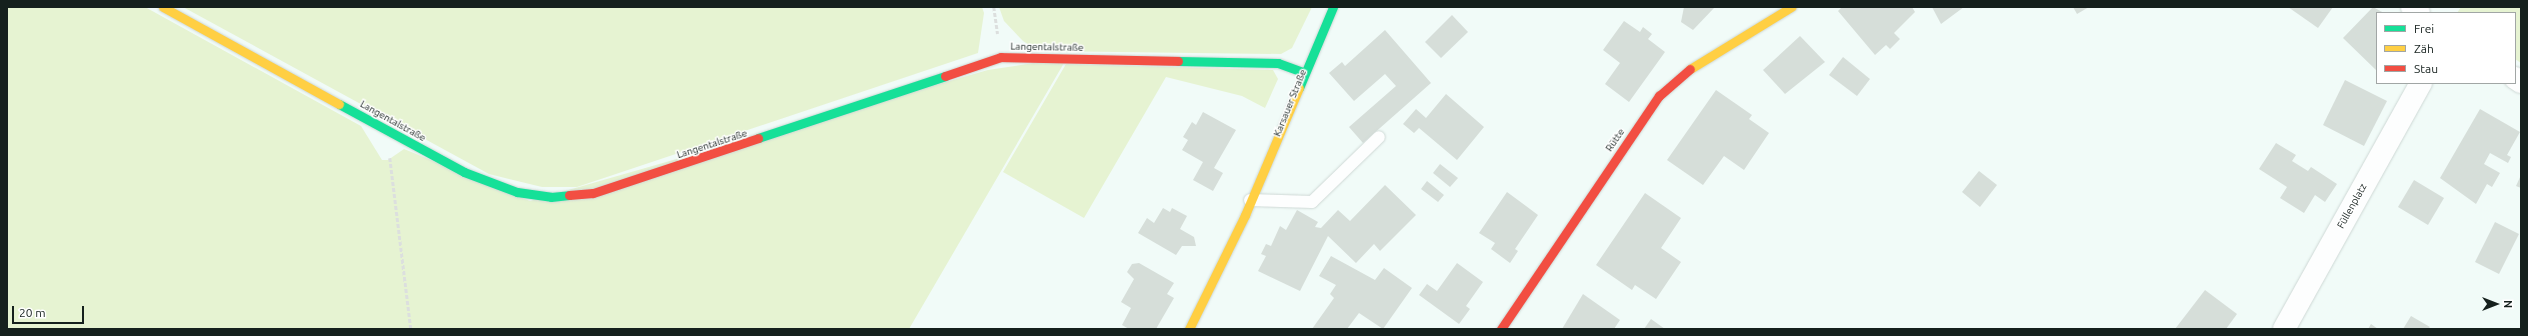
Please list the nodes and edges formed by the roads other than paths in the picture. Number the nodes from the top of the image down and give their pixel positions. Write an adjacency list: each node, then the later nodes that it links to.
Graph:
1 (162, 7): 4 (street, Langentalstraße)
2 (1333, 7): 4 (street, Karsauer Straße)
3 (1791, 7): 9 (street, Rütte)
4 (1303, 72): 7 (street, Karsauer Straße)
5 (2420, 84): 10 (street, Füllenplatz)
6 (1379, 137): 7 (lane)
7 (1250, 200): 8 (street, Karsauer Straße)
8 (1189, 329)
9 (1501, 329)
10 (2284, 329)

